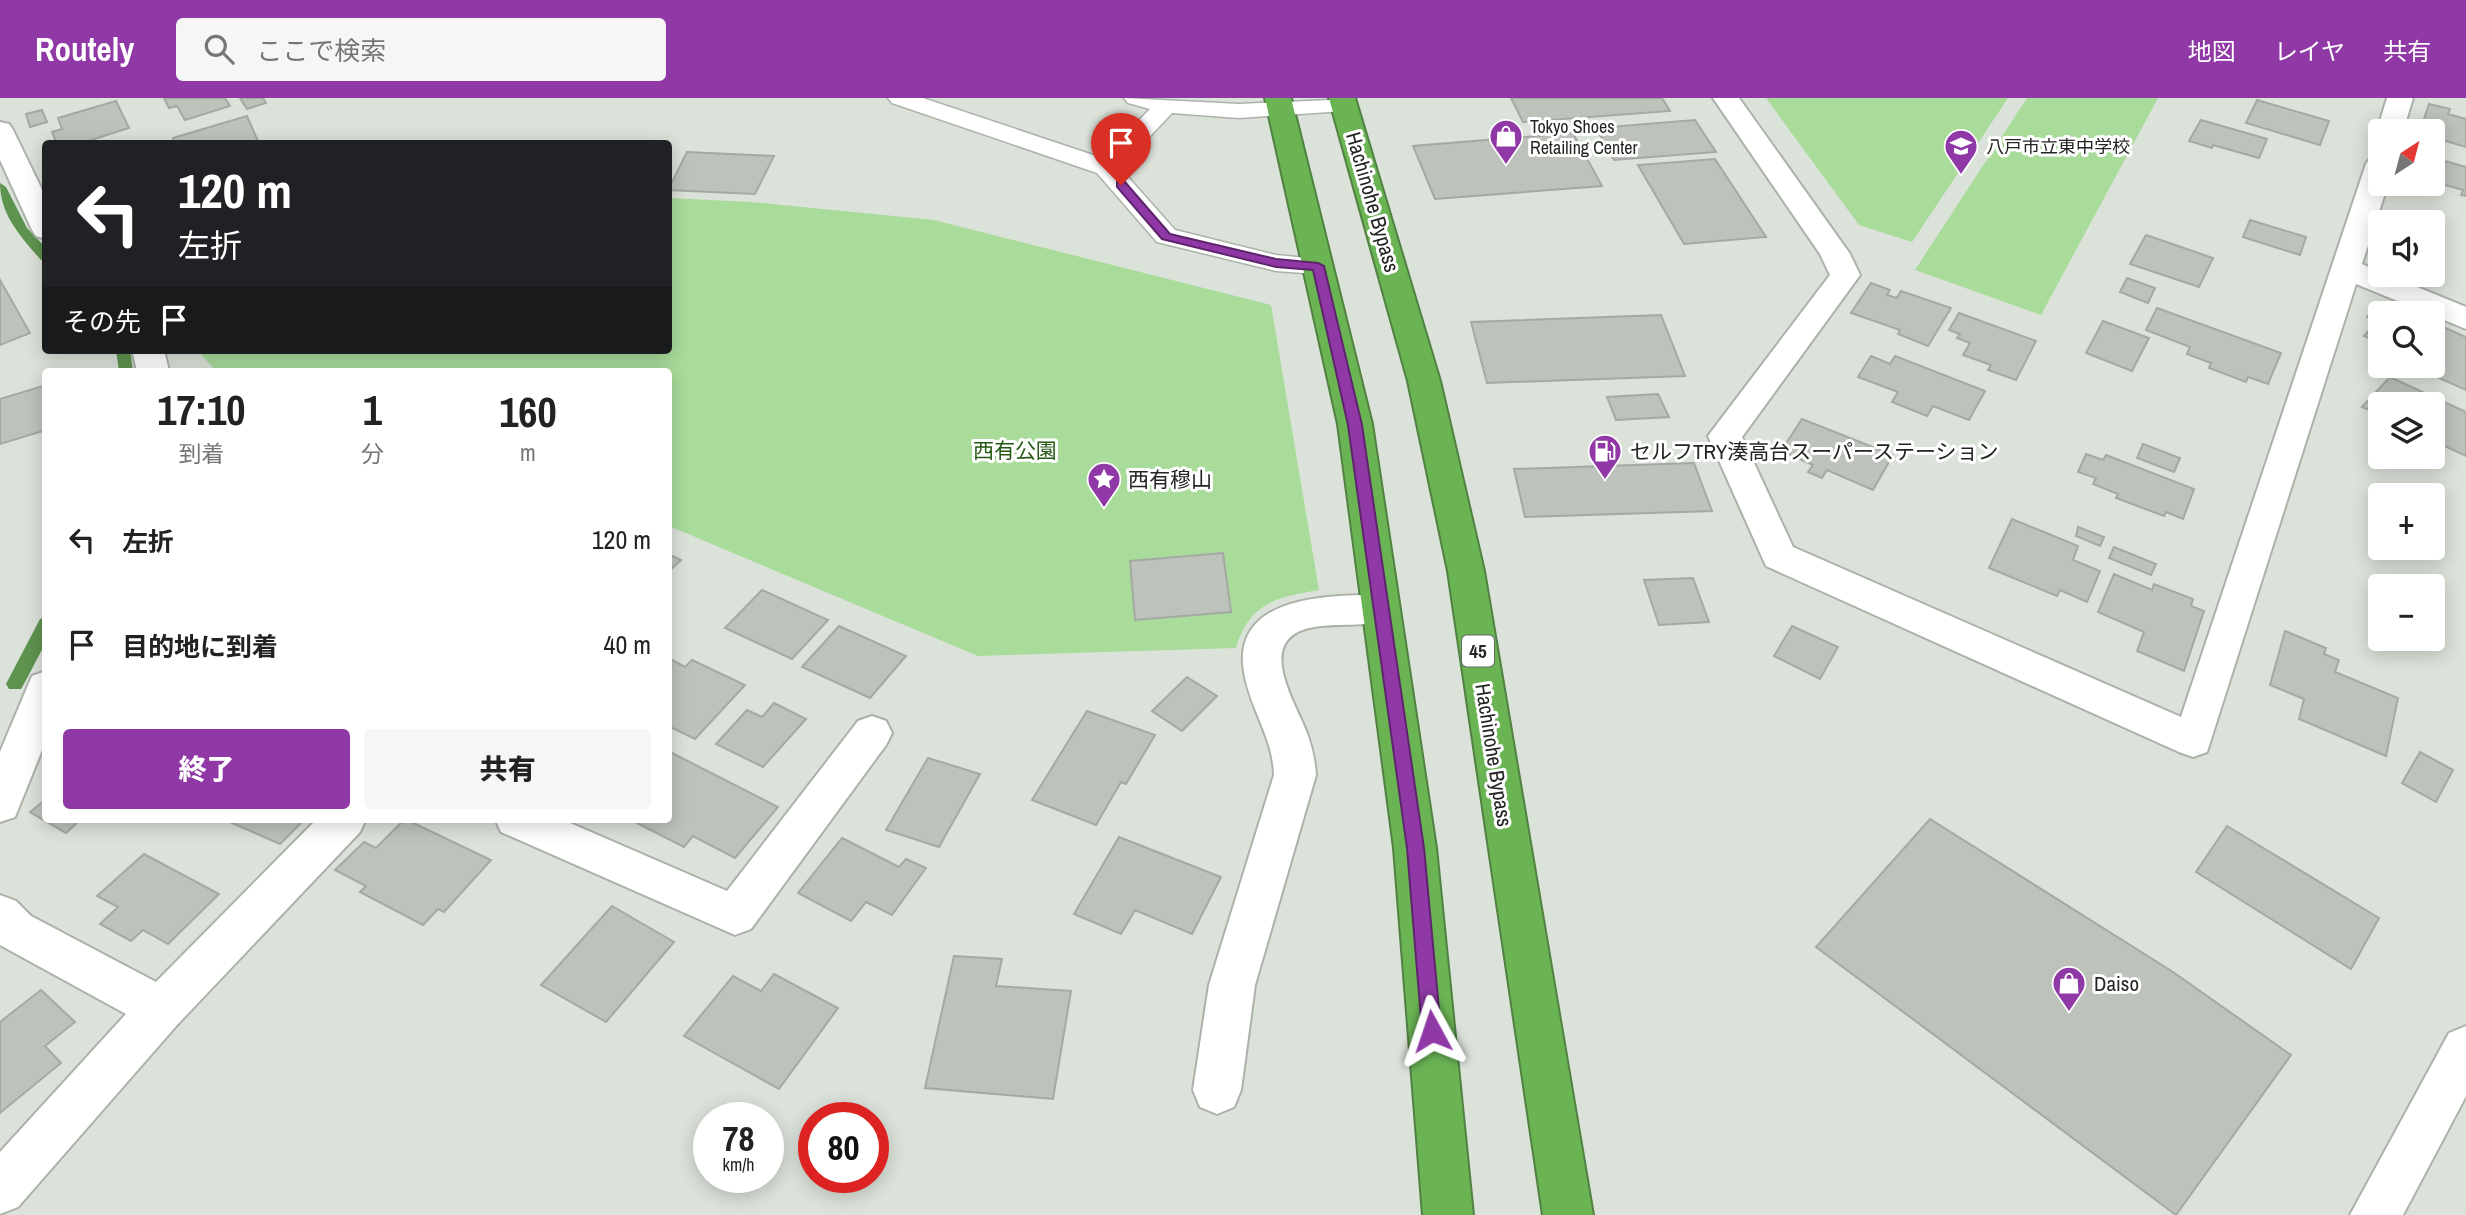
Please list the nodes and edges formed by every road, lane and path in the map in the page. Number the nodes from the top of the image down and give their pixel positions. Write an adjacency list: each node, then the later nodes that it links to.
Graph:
1 (900, 98): 10 (lane)
2 (1136, 98): 7 (lane)
3 (1726, 98): 14 (street)
4 (2400, 98): 8 (street)
5 (1343, 101): 6 (lane); 28 (highway, Hachinohe Bypass / 45)
6 (1280, 103): 7 (lane); 13 (highway)
7 (1165, 107): 10 (lane)
8 (2394, 119)
9 (0, 130): 12 (street)
10 (1106, 168): 13 (lane)
11 (2370, 196): 14 (street)
12 (42, 221)
13 (1318, 266): 16 (highway)
14 (2348, 269): 15 (street)
15 (2466, 319)
16 (1381, 609): 25 (street); 27 (highway)
17 (42, 697): 19 (street)
18 (873, 733): 21 (street)
19 (0, 804)
20 (341, 823): 23 (street)
21 (525, 823)
22 (0, 915): 23 (street)
23 (161, 1009): 26 (street)
24 (2466, 1049): 29 (street)
25 (1217, 1090)
26 (0, 1189)
27 (1448, 1215)
28 (1568, 1215)
29 (2375, 1215)

